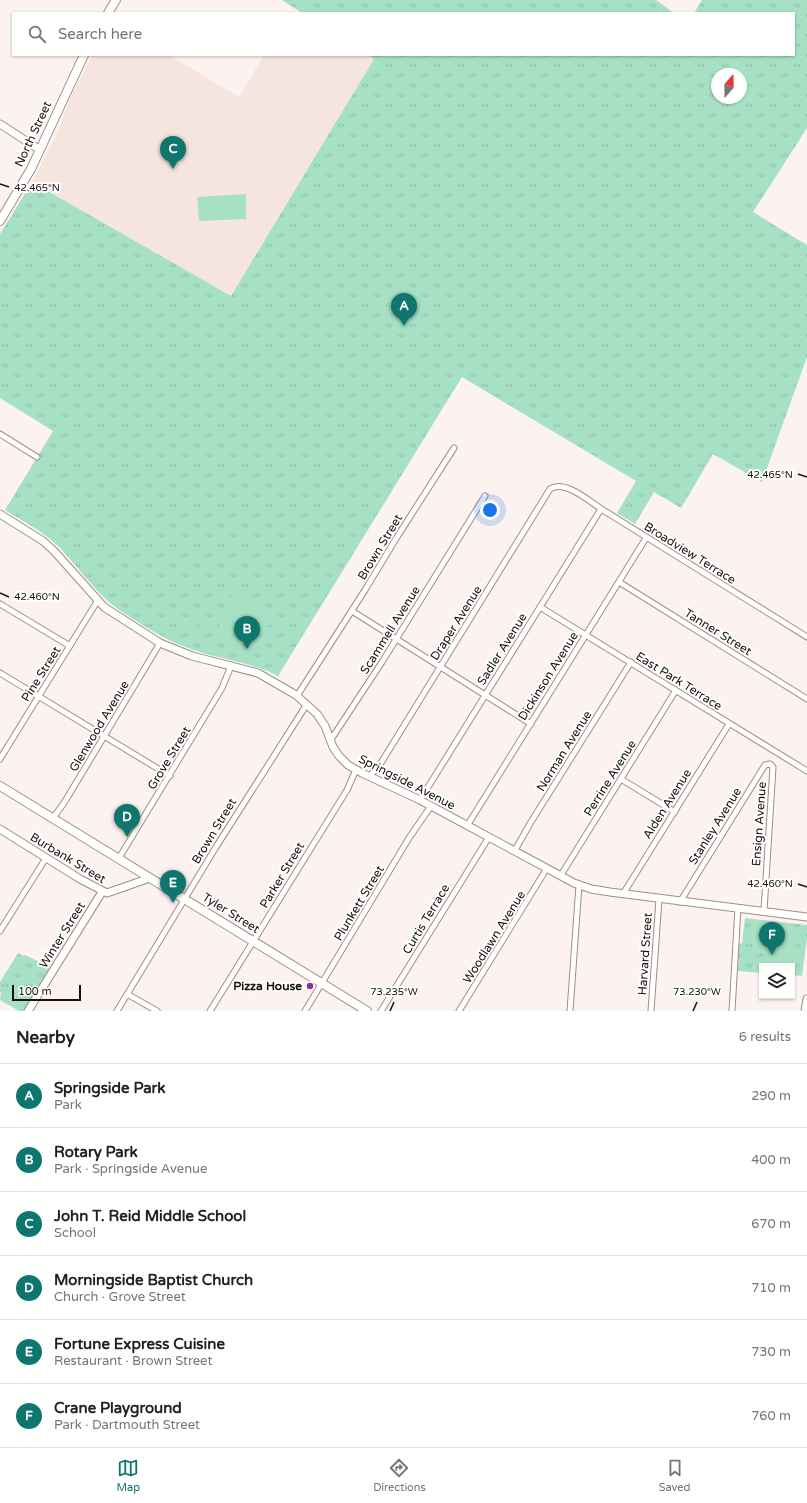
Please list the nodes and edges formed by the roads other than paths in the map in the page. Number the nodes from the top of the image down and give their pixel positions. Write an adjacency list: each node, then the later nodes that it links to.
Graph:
1 (116, 0): 2 (main road)
2 (109, 12)
3 (84, 56): 5 (main road, North Street)
4 (0, 124): 5 (street)
5 (40, 150): 6 (main road, North Street)
6 (0, 221)
7 (0, 434): 9 (street)
8 (454, 448): 19 (street, Brown Street)
9 (37, 457)
10 (562, 486): 12 (street, Broadview Terrace); 27 (street, Draper Avenue)
11 (485, 496): 22 (street, Scammell Avenue)
12 (601, 509): 14 (street, Broadview Terrace); 18 (street, Sadler Avenue)
13 (0, 514): 16 (street, Springside Avenue)
14 (646, 538): 15 (street, Dickinson Avenue); 21 (street, Broadview Terrace)
15 (619, 582): 20 (street, Dickinson Avenue); 33 (street, Tanner Street)
16 (98, 600): 23 (street, Springside Avenue); 24 (street, Pine Street)
17 (0, 604): 24 (street)
18 (540, 607): 20 (street, East Park Terrace); 30 (street, Sadler Avenue)
19 (352, 611): 22 (street); 32 (street, Brown Street)
20 (586, 635): 25 (street, East Park Terrace); 35 (street, Dickinson Avenue)
21 (807, 637)
22 (396, 639): 27 (street); 38 (street, Scammell Avenue)
23 (160, 643): 26 (street, Springside Avenue); 37 (street, Glenwood Avenue)
24 (70, 646): 31 (street, Pine Street)
25 (631, 662): 29 (street, East Park Terrace); 54 (street, Norman Avenue)
26 (231, 666): 32 (street, Springside Avenue); 43 (street, Grove Street)
27 (441, 666): 30 (street); 44 (street, Draper Avenue)
28 (0, 673): 31 (street)
29 (676, 690): 36 (street, East Park Terrace); 45 (street, Perrine Avenue)
30 (486, 694): 35 (street); 47 (street, Sadler Avenue)
31 (38, 696): 37 (street); 39 (street, Pine Street)
32 (297, 696): 34 (street, Springside Avenue)
33 (807, 699)
34 (307, 704): 38 (street, Springside Avenue); 63 (street, Brown Street)
35 (531, 724): 51 (street, Dickinson Avenue)
36 (728, 724): 42 (street, East Park Terrace); 49 (street, Alden Avenue)
37 (104, 736): 43 (street); 50 (street, Glenwood Avenue)
38 (330, 741): 41 (street, Springside Avenue)
39 (0, 759)
40 (770, 764): 65 (street, Stanley Avenue); 67 (street, Ensign Avenue)
41 (356, 770): 44 (street, Springside Avenue); 70 (street, Parker Street)
42 (807, 771)
43 (170, 776): 56 (street, Grove Street)
44 (369, 776): 47 (street, Springside Avenue)
45 (621, 779): 49 (street); 58 (street, Perrine Avenue)
46 (0, 786): 50 (main road, Tyler Street)
47 (420, 800): 48 (street, Springside Avenue)
48 (431, 806): 51 (street, Springside Avenue); 71 (street, Plunkett Street)
49 (675, 812): 62 (street, Alden Avenue)
50 (53, 818): 56 (main road, Tyler Street)
51 (467, 826): 53 (street, Springside Avenue)
52 (0, 829): 55 (street, Burbank Street)
53 (489, 837): 54 (street, Springside Avenue); 80 (street, Curtis Terrace)
54 (515, 850): 58 (street, Springside Avenue)
55 (46, 858): 61 (street, Burbank Street); 69 (street)
56 (119, 858): 59 (main road, Tyler Street)
57 (544, 873): 81 (street, Woodlawn Avenue)
58 (561, 875): 60 (street, Springside Avenue)
59 (150, 878): 61 (street, Burbank Street); 63 (main road, Tyler Street)
60 (579, 885): 62 (street, Springside Avenue); 82 (street)
61 (102, 892): 74 (street, Winter Street)
62 (623, 894): 64 (street, Springside Avenue)
63 (185, 899): 70 (main road, Tyler Street); 72 (street, Brown Street)
64 (659, 899): 65 (street, Springside Avenue); 83 (street, Harvard Street)
65 (680, 902): 66 (street, Springside Avenue)
66 (738, 908): 67 (street, Springside Avenue); 84 (street)
67 (764, 911): 68 (street, Springside Avenue)
68 (807, 917)
69 (0, 931)
70 (253, 941): 71 (main road, Tyler Street); 77 (street, Parker Street)
71 (322, 984): 78 (street, Plunkett Street); 79 (main road, Tyler Street)
72 (127, 994): 75 (street, Brown Street); 76 (street)
73 (807, 1000): 85 (street)
74 (28, 1011)
75 (117, 1011)
76 (157, 1011)
77 (210, 1011)
78 (305, 1011)
79 (367, 1011)
80 (381, 1011)
81 (459, 1011)
82 (570, 1011)
83 (651, 1011)
84 (732, 1011)
85 (805, 1011)

